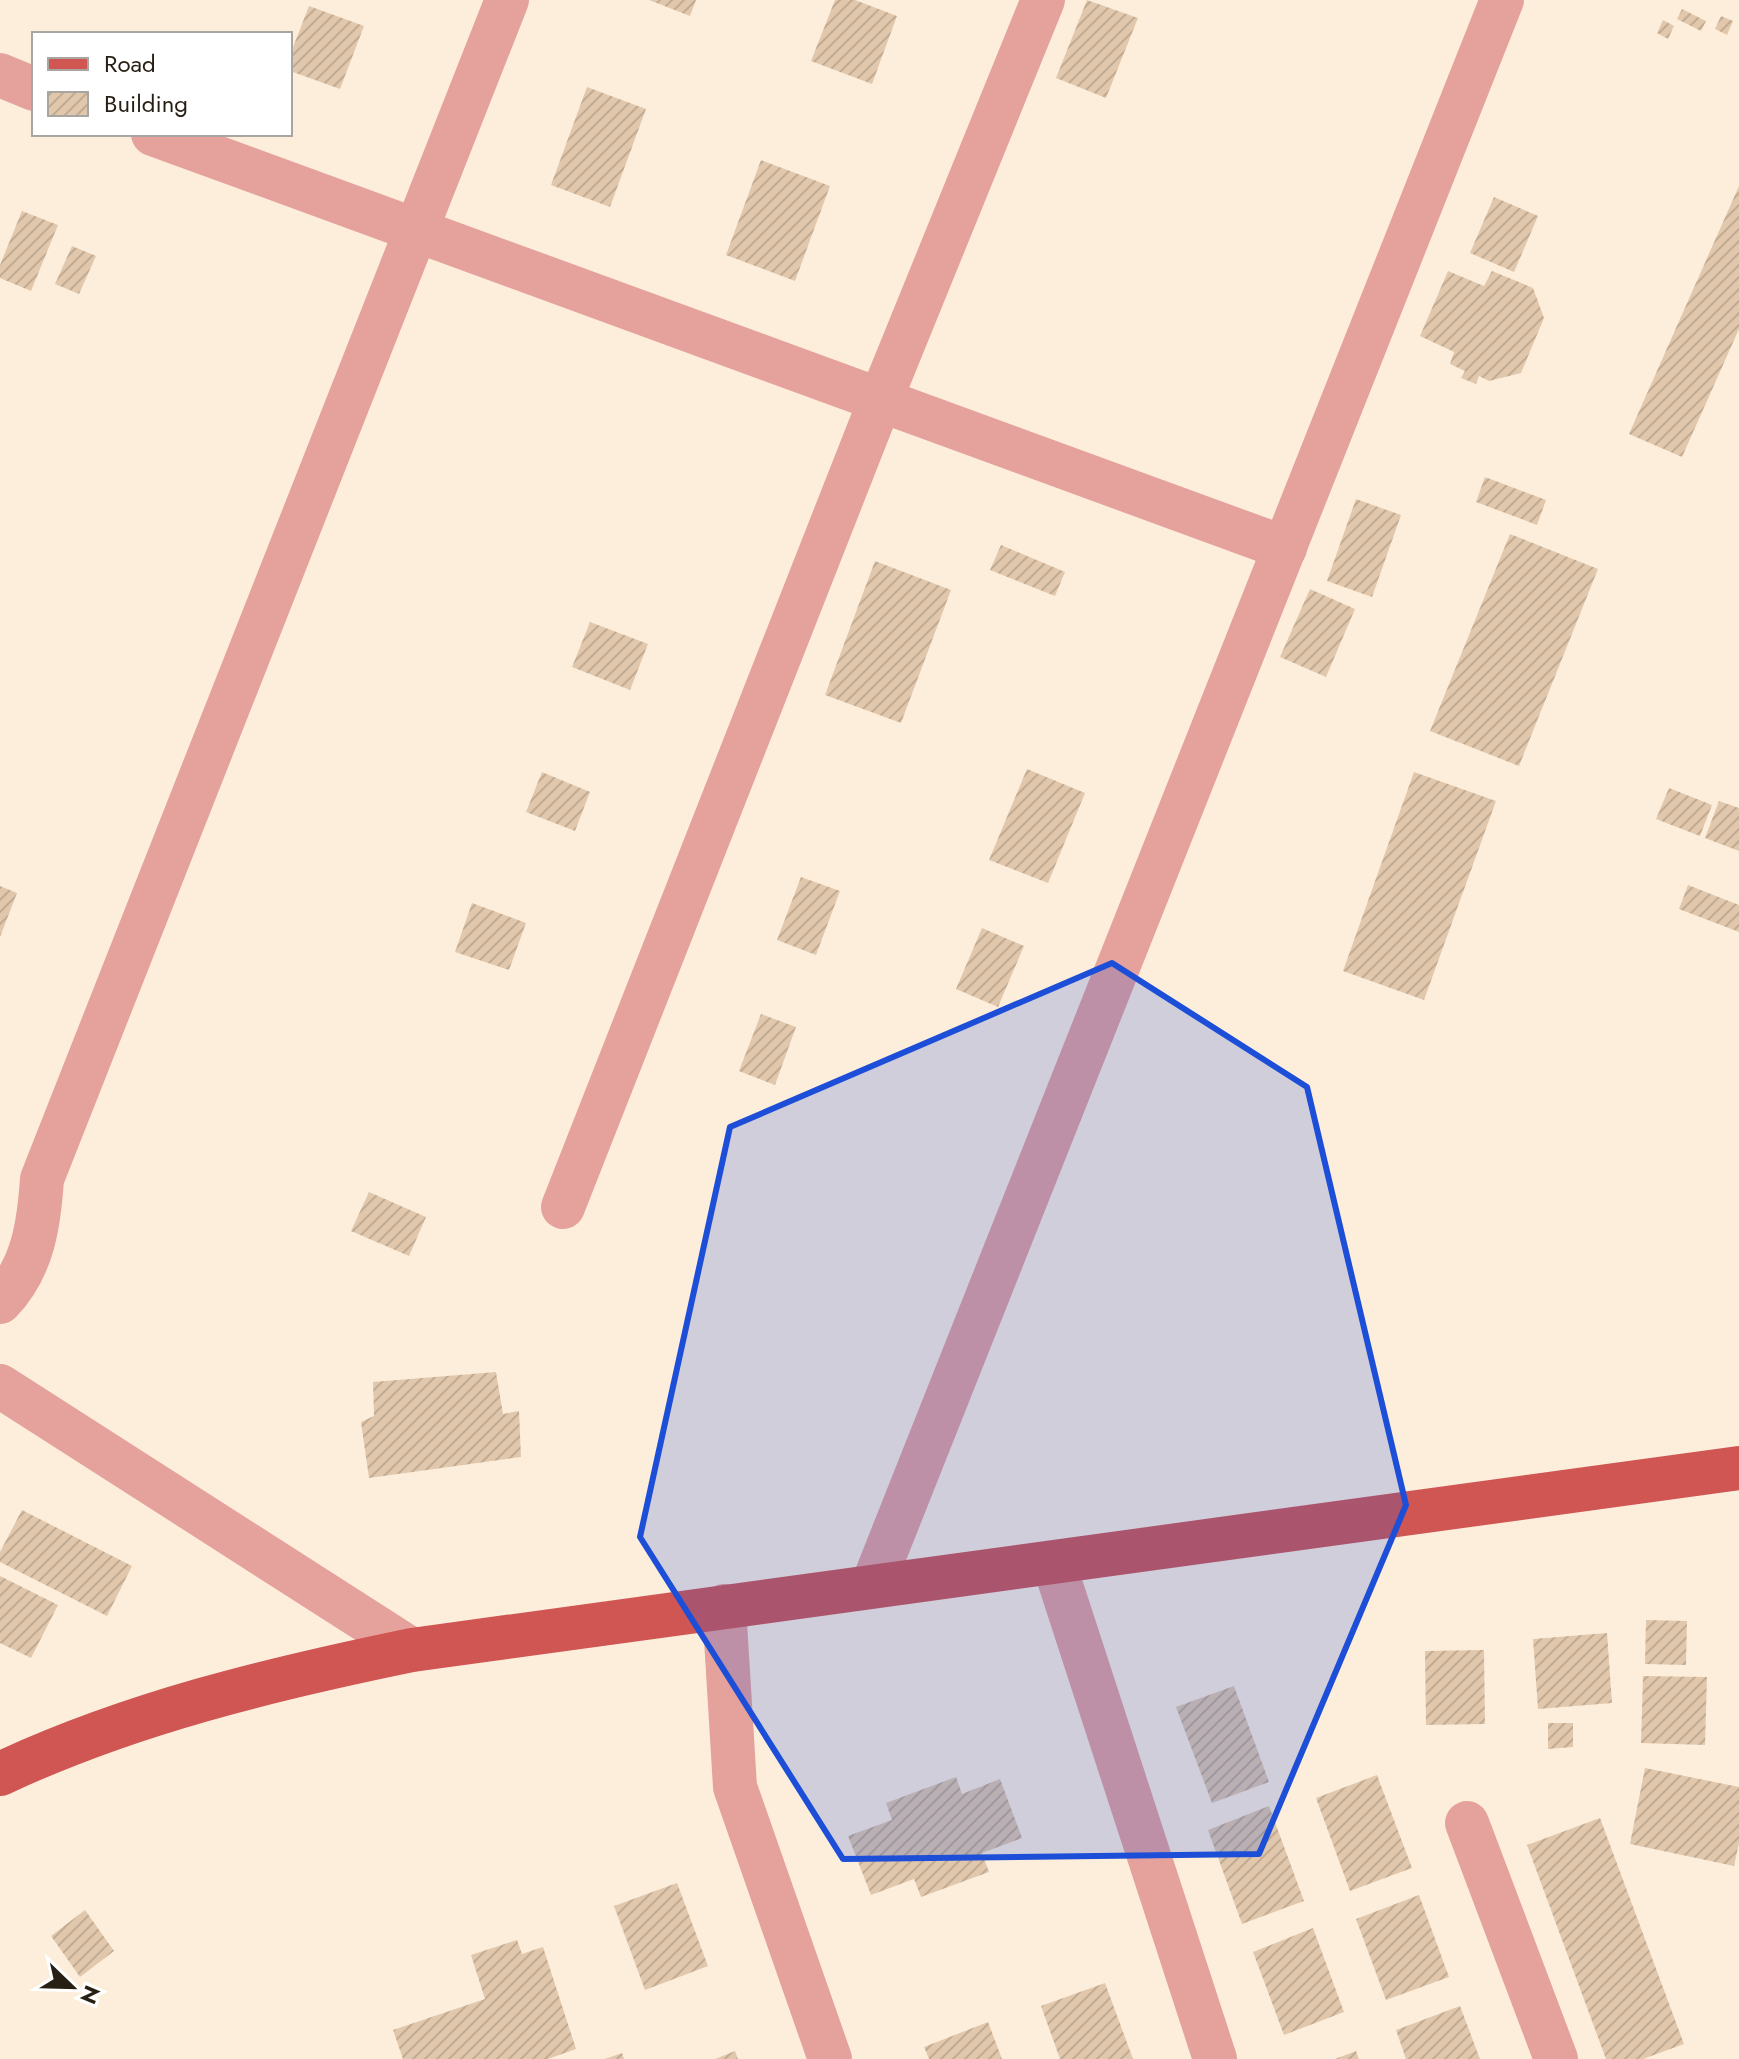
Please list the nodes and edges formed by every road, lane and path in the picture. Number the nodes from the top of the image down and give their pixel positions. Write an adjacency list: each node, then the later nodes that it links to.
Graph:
1 (507, 0): 7 (street)
2 (1043, 0): 8 (street)
3 (1502, 0): 9 (street)
4 (0, 75): 5 (street)
5 (32, 88)
6 (158, 136): 7 (street)
7 (417, 233): 8 (street); 11 (street)
8 (880, 401): 9 (street); 10 (street)
9 (1285, 548): 15 (street)
10 (563, 1207)
11 (0, 1302)
12 (0, 1386): 17 (street)
13 (1739, 1468): 14 (main road)
14 (1054, 1564): 15 (main road); 21 (street)
15 (873, 1584): 16 (main road)
16 (724, 1606): 17 (main road); 20 (street)
17 (412, 1650): 18 (main road)
18 (7, 1763)
19 (1467, 1823): 22 (street)
20 (830, 2059)
21 (1215, 2059)
22 (1556, 2059)

